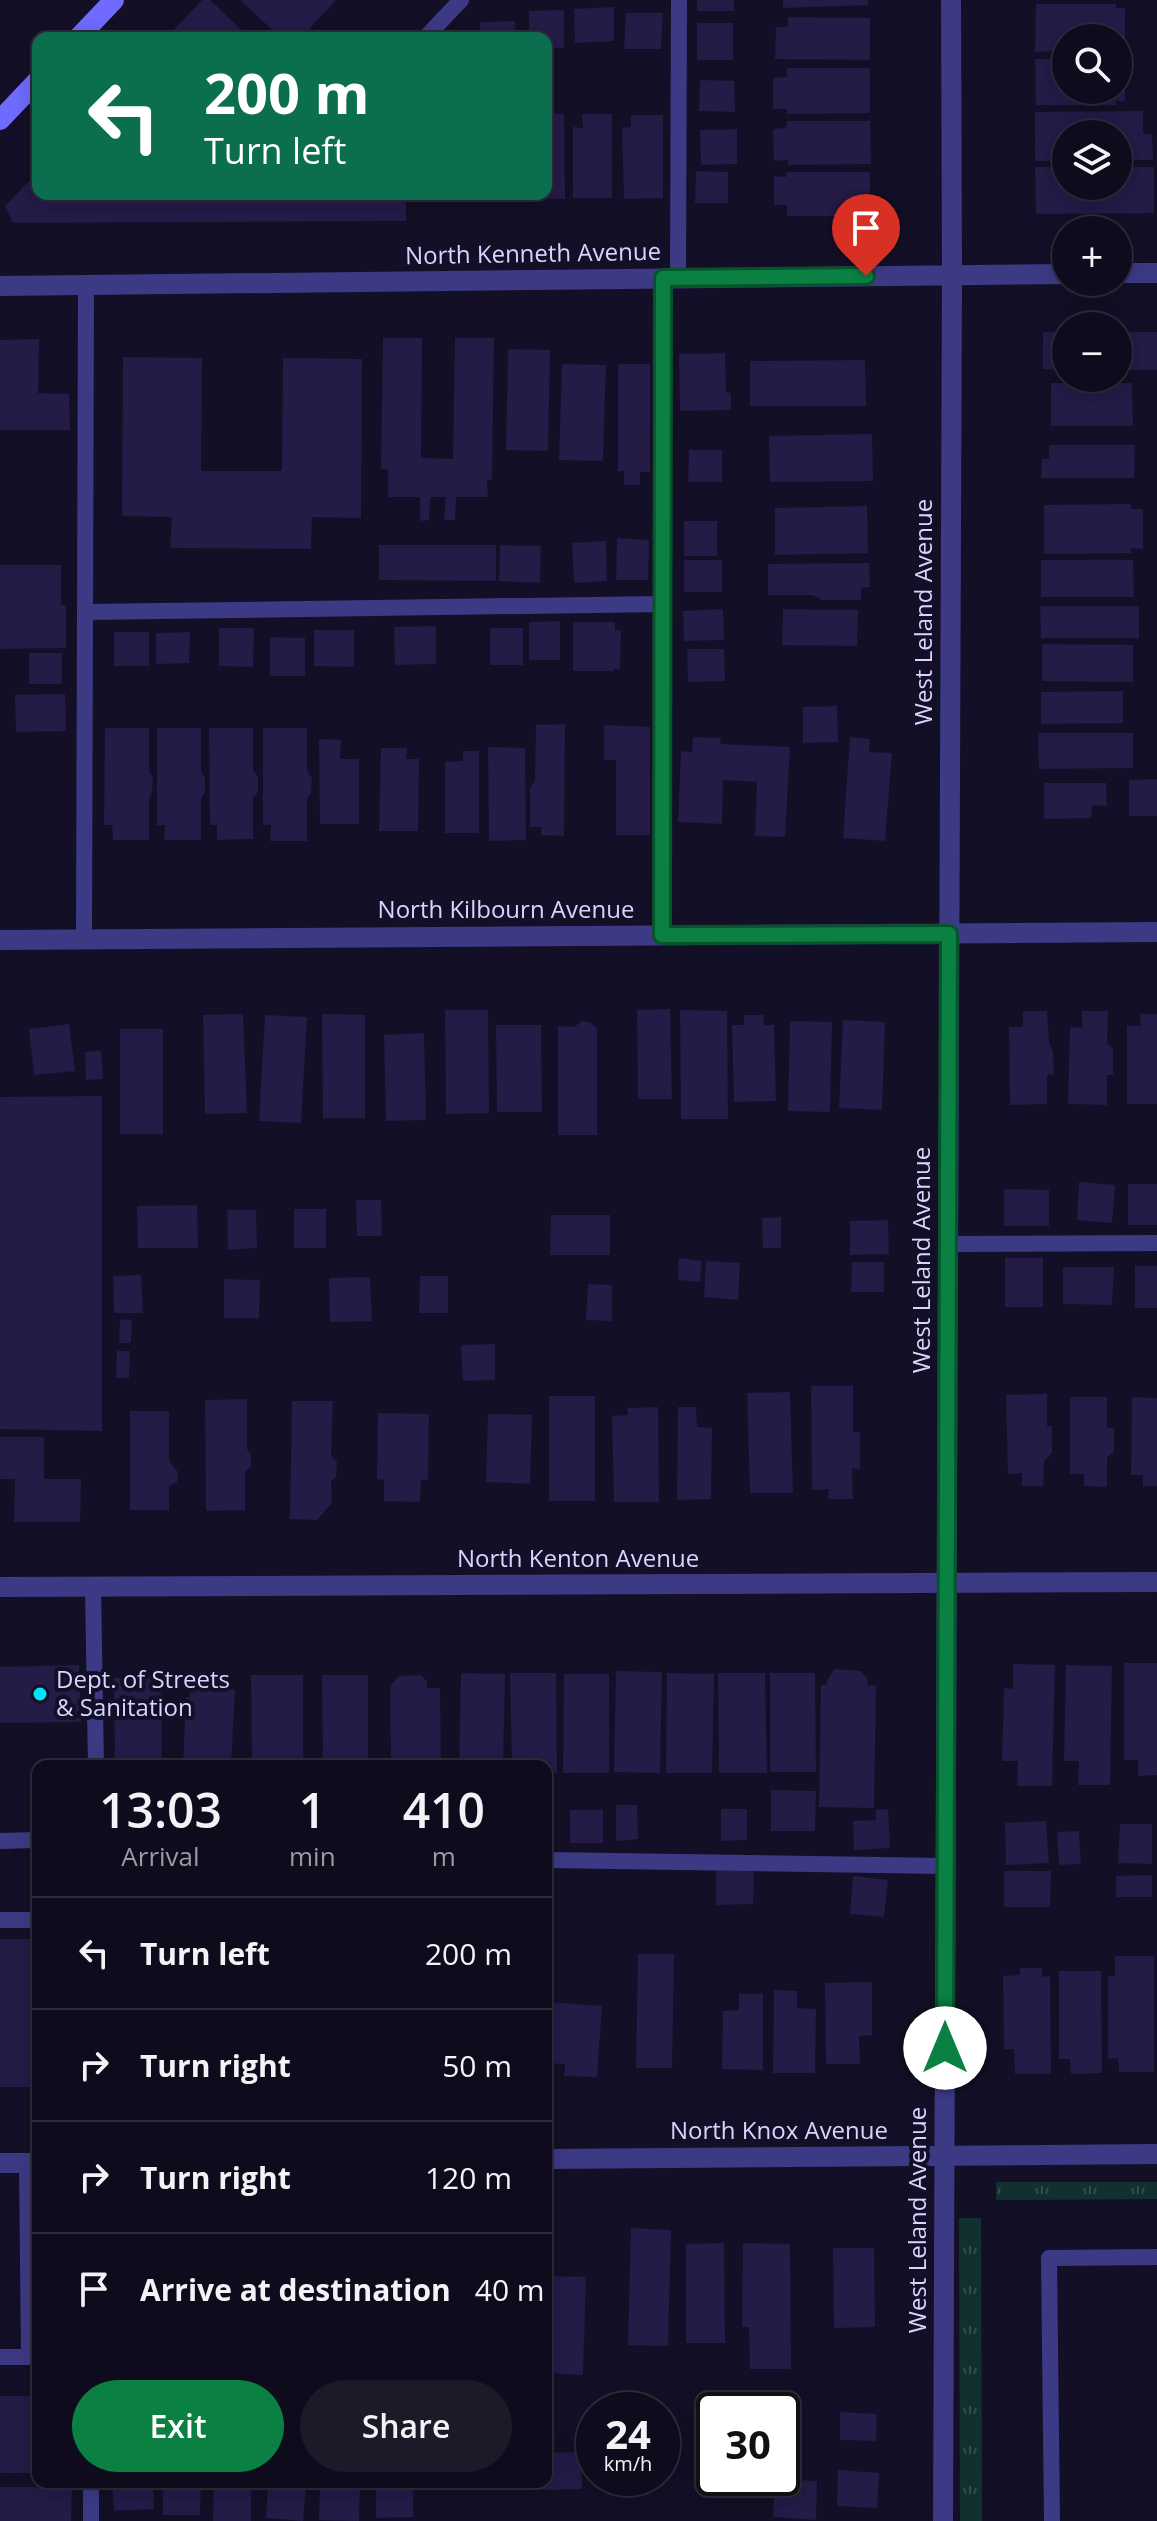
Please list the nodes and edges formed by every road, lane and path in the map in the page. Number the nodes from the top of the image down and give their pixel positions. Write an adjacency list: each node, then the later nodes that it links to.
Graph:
1 (114, 0): 5 (main road)
2 (461, 0): 6 (lane)
3 (679, 0): 13 (lane)
4 (951, 0): 12 (street, West Leland Avenue)
5 (84, 32)
6 (430, 32)
7 (32, 86): 8 (main road)
8 (0, 120)
9 (1132, 273): 10 (street)
10 (1157, 273)
11 (1052, 274): 12 (street, North Kenneth Avenue)
12 (952, 275): 13 (street, North Kenneth Avenue); 19 (street, West Leland Avenue)
13 (670, 278): 15 (street, North Kenneth Avenue); 16 (lane)
14 (0, 286): 15 (street, North Kenneth Avenue)
15 (86, 286): 17 (lane)
16 (662, 604): 17 (lane); 20 (lane)
17 (85, 612): 21 (lane)
18 (1157, 932): 19 (street, North Kilbourn Avenue)
19 (949, 934): 20 (street, North Kilbourn Avenue); 24 (street, West Leland Avenue)
20 (662, 935): 21 (street, North Kilbourn Avenue)
21 (84, 939): 22 (street, North Kilbourn Avenue)
22 (0, 940)
23 (1157, 1243): 24 (lane)
24 (948, 1244): 26 (street, West Leland Avenue)
25 (1157, 1582): 26 (street, North Kenton Avenue)
26 (947, 1584): 28 (street, North Kenton Avenue); 33 (street, West Leland Avenue)
27 (0, 1587): 28 (street, North Kenton Avenue)
28 (93, 1587): 29 (lane)
29 (96, 1760)
30 (32, 1840): 31 (lane)
31 (0, 1841)
32 (552, 1860): 33 (lane)
33 (945, 1866): 37 (street, West Leland Avenue)
34 (0, 1920): 35 (lane)
35 (32, 1920)
36 (1157, 2154): 37 (street, North Knox Avenue)
37 (944, 2156): 38 (street, North Knox Avenue); 45 (street, West Leland Avenue)
38 (552, 2159)
39 (0, 2163): 40 (street)
40 (32, 2163): 42 (lane)
41 (1157, 2257): 46 (lane)
42 (0, 2357)
43 (91, 2488): 44 (lane)
44 (91, 2521)
45 (943, 2521)
46 (1052, 2521)

